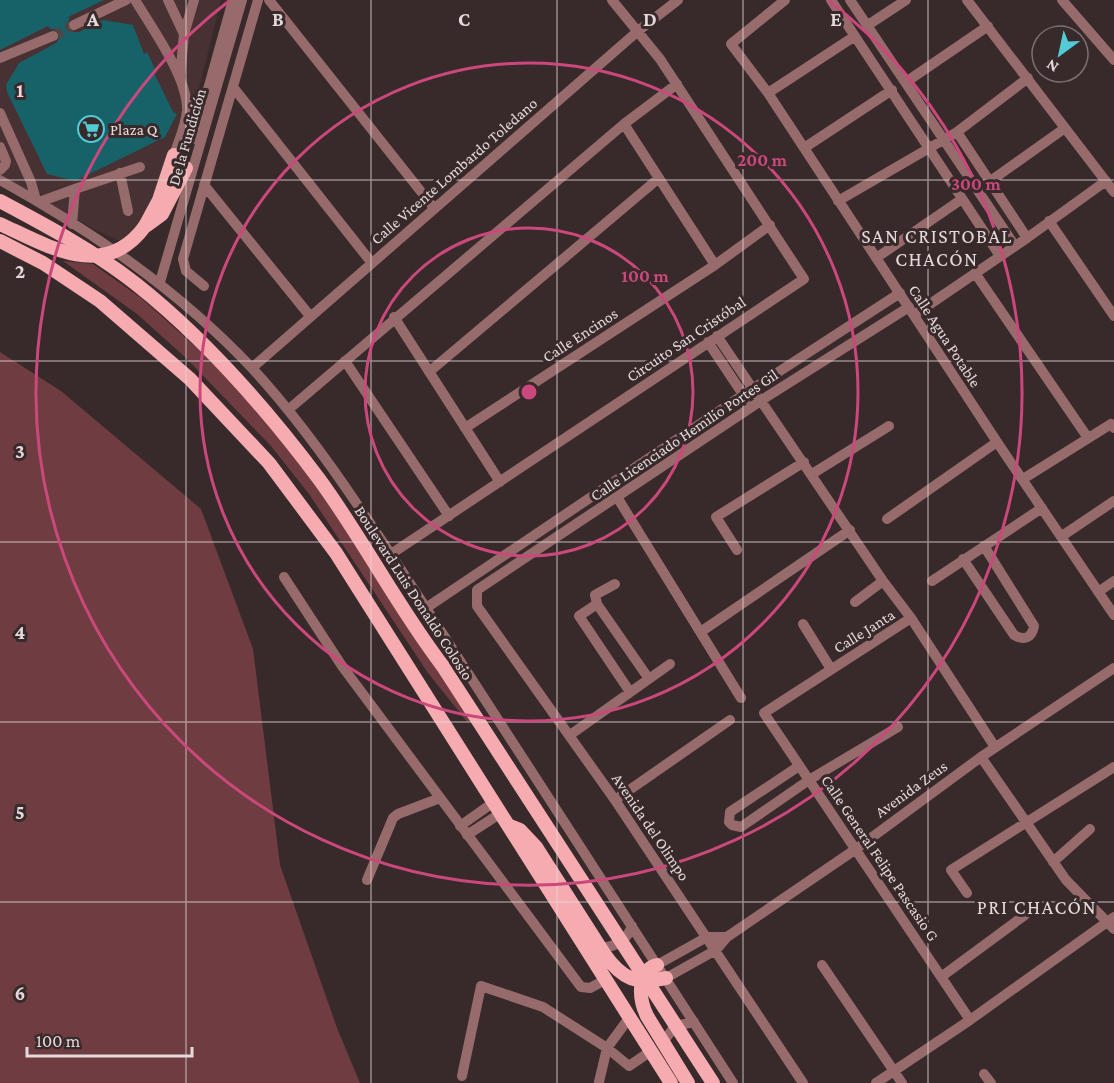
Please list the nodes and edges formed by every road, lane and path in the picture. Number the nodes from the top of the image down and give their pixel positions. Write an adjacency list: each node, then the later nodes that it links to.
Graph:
1 (126, 0): 17 (street)
2 (135, 0): 26 (street)
3 (168, 0): 21 (street)
4 (233, 0): 43 (street)
5 (242, 0): 72 (street, De la Fundición)
6 (258, 0): 30 (street)
7 (612, 0): 20 (street, Circuito San Cristóbal)
8 (678, 0): 20 (street, Calle Vicente Lombardo Toledano)
9 (785, 0): 32 (street, Calle Agua Potable)
10 (831, 0): 23 (street)
11 (850, 0): 18 (street)
12 (906, 0): 18 (street)
13 (967, 0): 19 (street)
14 (1062, 0): 25 (street)
15 (274, 2): 57 (street)
16 (192, 3): 21 (street)
17 (74, 25)
18 (868, 26): 28 (street)
19 (988, 26): 27 (street); 28 (street)
20 (638, 31): 29 (street, Circuito San Cristóbal); 57 (street, Calle Vicente Lombardo Toledano)
21 (184, 34): 26 (street)
22 (53, 36): 24 (street)
23 (855, 36): 31 (street); 32 (street)
24 (0, 58)
25 (1114, 60)
26 (180, 78): 41 (street)
27 (1028, 78): 35 (street); 36 (street)
28 (906, 82): 37 (street)
29 (677, 84): 34 (street); 62 (street, Circuito San Cristóbal)
30 (233, 87): 50 (street); 69 (street)
31 (892, 90): 39 (street); 40 (street)
32 (768, 93): 39 (street, Calle Agua Potable)
33 (0, 113): 55 (street)
34 (624, 124): 46 (street); 78 (street)
35 (1065, 128): 48 (street); 49 (street)
36 (957, 132): 37 (street); 49 (street)
37 (945, 140): 40 (street); 66 (street)
38 (0, 147): 44 (street)
39 (804, 148): 56 (street, Calle Agua Potable)
40 (928, 148): 53 (street); 56 (street)
41 (174, 155): 63 (main road)
42 (140, 166): 45 (street)
43 (186, 168): 63 (main road)
44 (0, 170)
45 (120, 174): 51 (street); 58 (street)
46 (659, 178): 70 (street); 82 (street)
47 (0, 180): 55 (street)
48 (1106, 181): 52 (street); 59 (street, Calle Licenciado Hemilio Portes Gil)
49 (990, 182): 64 (street)
50 (204, 185): 73 (street); 76 (street)
51 (75, 189): 55 (street); 61 (street)
52 (1114, 192)
53 (962, 199): 67 (street); 68 (street)
54 (0, 201): 171 (main road, Boulevard Luis Donaldo Colosio, bridge)
55 (38, 201): 61 (street)
56 (838, 201): 68 (street, Calle Agua Potable)
57 (434, 208): 69 (street, Calle Vicente Lombardo Toledano)
58 (128, 211)
59 (1049, 221): 64 (street, Calle Licenciado Hemilio Portes Gil); 77 (street)
60 (0, 224): 63 (main road, bridge)
61 (72, 224): 72 (street)
62 (770, 225): 70 (street, Calle Encinos); 79 (street, Circuito San Cristóbal)
63 (145, 226)
64 (1027, 238): 66 (street, Calle Licenciado Hemilio Portes Gil)
65 (0, 241): 139 (main road)
66 (1015, 246): 67 (street, Calle Licenciado Hemilio Portes Gil)
67 (1000, 256): 71 (street, Calle Licenciado Hemilio Portes Gil)
68 (876, 258): 74 (street, Calle Agua Potable)
69 (371, 262): 76 (street, Calle Vicente Lombardo Toledano)
70 (715, 265): 90 (street, Calle Encinos)
71 (975, 273): 75 (street, Calle Licenciado Hemilio Portes Gil); 91 (street)
72 (159, 282): 81 (street)
73 (204, 286)
74 (900, 293): 75 (street, Calle Agua Potable); 83 (street)
75 (912, 311): 85 (street, Calle Licenciado Hemilio Portes Gil); 92 (street, Calle Agua Potable)
76 (310, 316): 81 (street, Calle Vicente Lombardo Toledano)
77 (1114, 316)
78 (394, 317): 80 (street); 82 (street)
79 (713, 339): 83 (street); 84 (street); 96 (street, Circuito San Cristóbal)
80 (345, 361): 87 (street); 100 (street)
81 (252, 368): 87 (street)
82 (429, 372): 90 (street)
83 (754, 388): 84 (street); 85 (street)
84 (743, 395): 86 (street); 117 (street)
85 (762, 401): 86 (street, Calle Licenciado Hemilio Portes Gil); 93 (street)
86 (752, 407): 97 (street, Calle Licenciado Hemilio Portes Gil)
87 (288, 410): 106 (street)
88 (888, 426): 94 (street)
89 (1113, 426): 91 (street)
90 (465, 428): 96 (street)
91 (1088, 438): 95 (street)
92 (997, 442): 95 (street, Calle Agua Potable); 101 (street)
93 (804, 462): 94 (street); 105 (street)
94 (812, 474): 102 (street)
95 (1023, 479): 99 (street, Calle Agua Potable)
96 (500, 482): 100 (street, Circuito San Cristóbal)
97 (617, 497): 113 (street, Calle Licenciado Hemilio Portes Gil); 121 (street)
98 (1114, 501): 103 (street)
99 (1042, 508): 103 (street, Calle Agua Potable); 104 (street)
100 (449, 516): 106 (street, Circuito San Cristóbal)
101 (886, 519)
102 (850, 530): 110 (street); 121 (street)
103 (1062, 536): 114 (street, Calle Agua Potable)
104 (984, 546): 107 (street); 107 (street)
105 (737, 550)
106 (391, 554): 117 (street)
107 (963, 559): 109 (street)
108 (284, 577): 137 (street)
109 (933, 580)
110 (883, 581): 116 (street); 119 (street)
111 (1114, 581): 114 (street)
112 (615, 584): 115 (street)
113 (477, 590): 131 (street, Avenida del Olimpo)
114 (1098, 592): 118 (street, Calle Agua Potable)
115 (596, 600): 125 (street); 126 (street)
116 (855, 602)
117 (426, 608): 149 (street)
118 (1114, 615)
119 (911, 618): 124 (street, Calle Janta); 132 (street, Calle Janta)
120 (803, 624): 124 (street)
121 (702, 631): 127 (street)
122 (670, 664): 125 (street)
123 (1114, 668): 132 (street, Avenida Zeus)
124 (831, 669): 128 (street, Calle Janta)
125 (649, 679): 126 (street)
126 (630, 692): 131 (street)
127 (741, 698)
128 (764, 713): 134 (street, Calle General Felipe Pascasio G)
129 (730, 720): 138 (street)
130 (898, 727): 136 (street)
131 (570, 735): 138 (street, Avenida del Olimpo)
132 (995, 747): 133 (street, Avenida Zeus)
133 (981, 757): 140 (street); 143 (street, Avenida Zeus)
134 (799, 766): 136 (street, Calle General Felipe Pascasio G); 136 (street)
135 (1114, 767): 140 (street)
136 (809, 780): 143 (street, Calle General Felipe Pascasio G)
137 (440, 798): 142 (street); 145 (street)
138 (615, 800): 150 (street, Avenida del Olimpo)
139 (501, 813): 142 (street); 152 (main road); 158 (main road)
140 (1026, 824): 144 (street); 146 (street)
141 (1090, 829): 144 (street)
142 (463, 830): 158 (street)
143 (856, 849): 151 (street, Avenida Zeus); 156 (street, Calle General Felipe Pascasio G)
144 (1053, 862): 148 (street)
145 (367, 880)
146 (967, 893)
147 (1025, 915): 156 (street)
148 (1112, 923): 161 (street)
149 (632, 926): 152 (street); 154 (street)
150 (707, 937): 151 (street); 153 (street, Avenida del Olimpo); 154 (street)
151 (727, 937): 153 (street, Avenida Zeus)
152 (600, 948): 159 (main road)
153 (716, 950): 157 (street, Avenida Zeus); 173 (street, Avenida del Olimpo)
154 (657, 965): 157 (street); 159 (main road)
155 (822, 965): 166 (street)
156 (941, 977): 161 (street, Calle General Felipe Pascasio G)
157 (666, 978): 159 (main road); 162 (street)
158 (605, 980): 160 (main road)
159 (642, 982): 163 (main road)
160 (629, 1018): 164 (street); 165 (main road)
161 (970, 1020): 166 (street)
162 (694, 1022): 163 (street); 172 (street)
163 (663, 1042): 170 (main road)
164 (607, 1048): 165 (street); 167 (street); 168 (street)
165 (651, 1051): 169 (main road)
166 (893, 1071): 174 (street); 175 (street)
167 (462, 1076)
168 (599, 1082)
169 (671, 1083)
170 (688, 1083)
171 (713, 1083)
172 (733, 1083)
173 (803, 1083)
174 (876, 1083)
175 (902, 1083)

